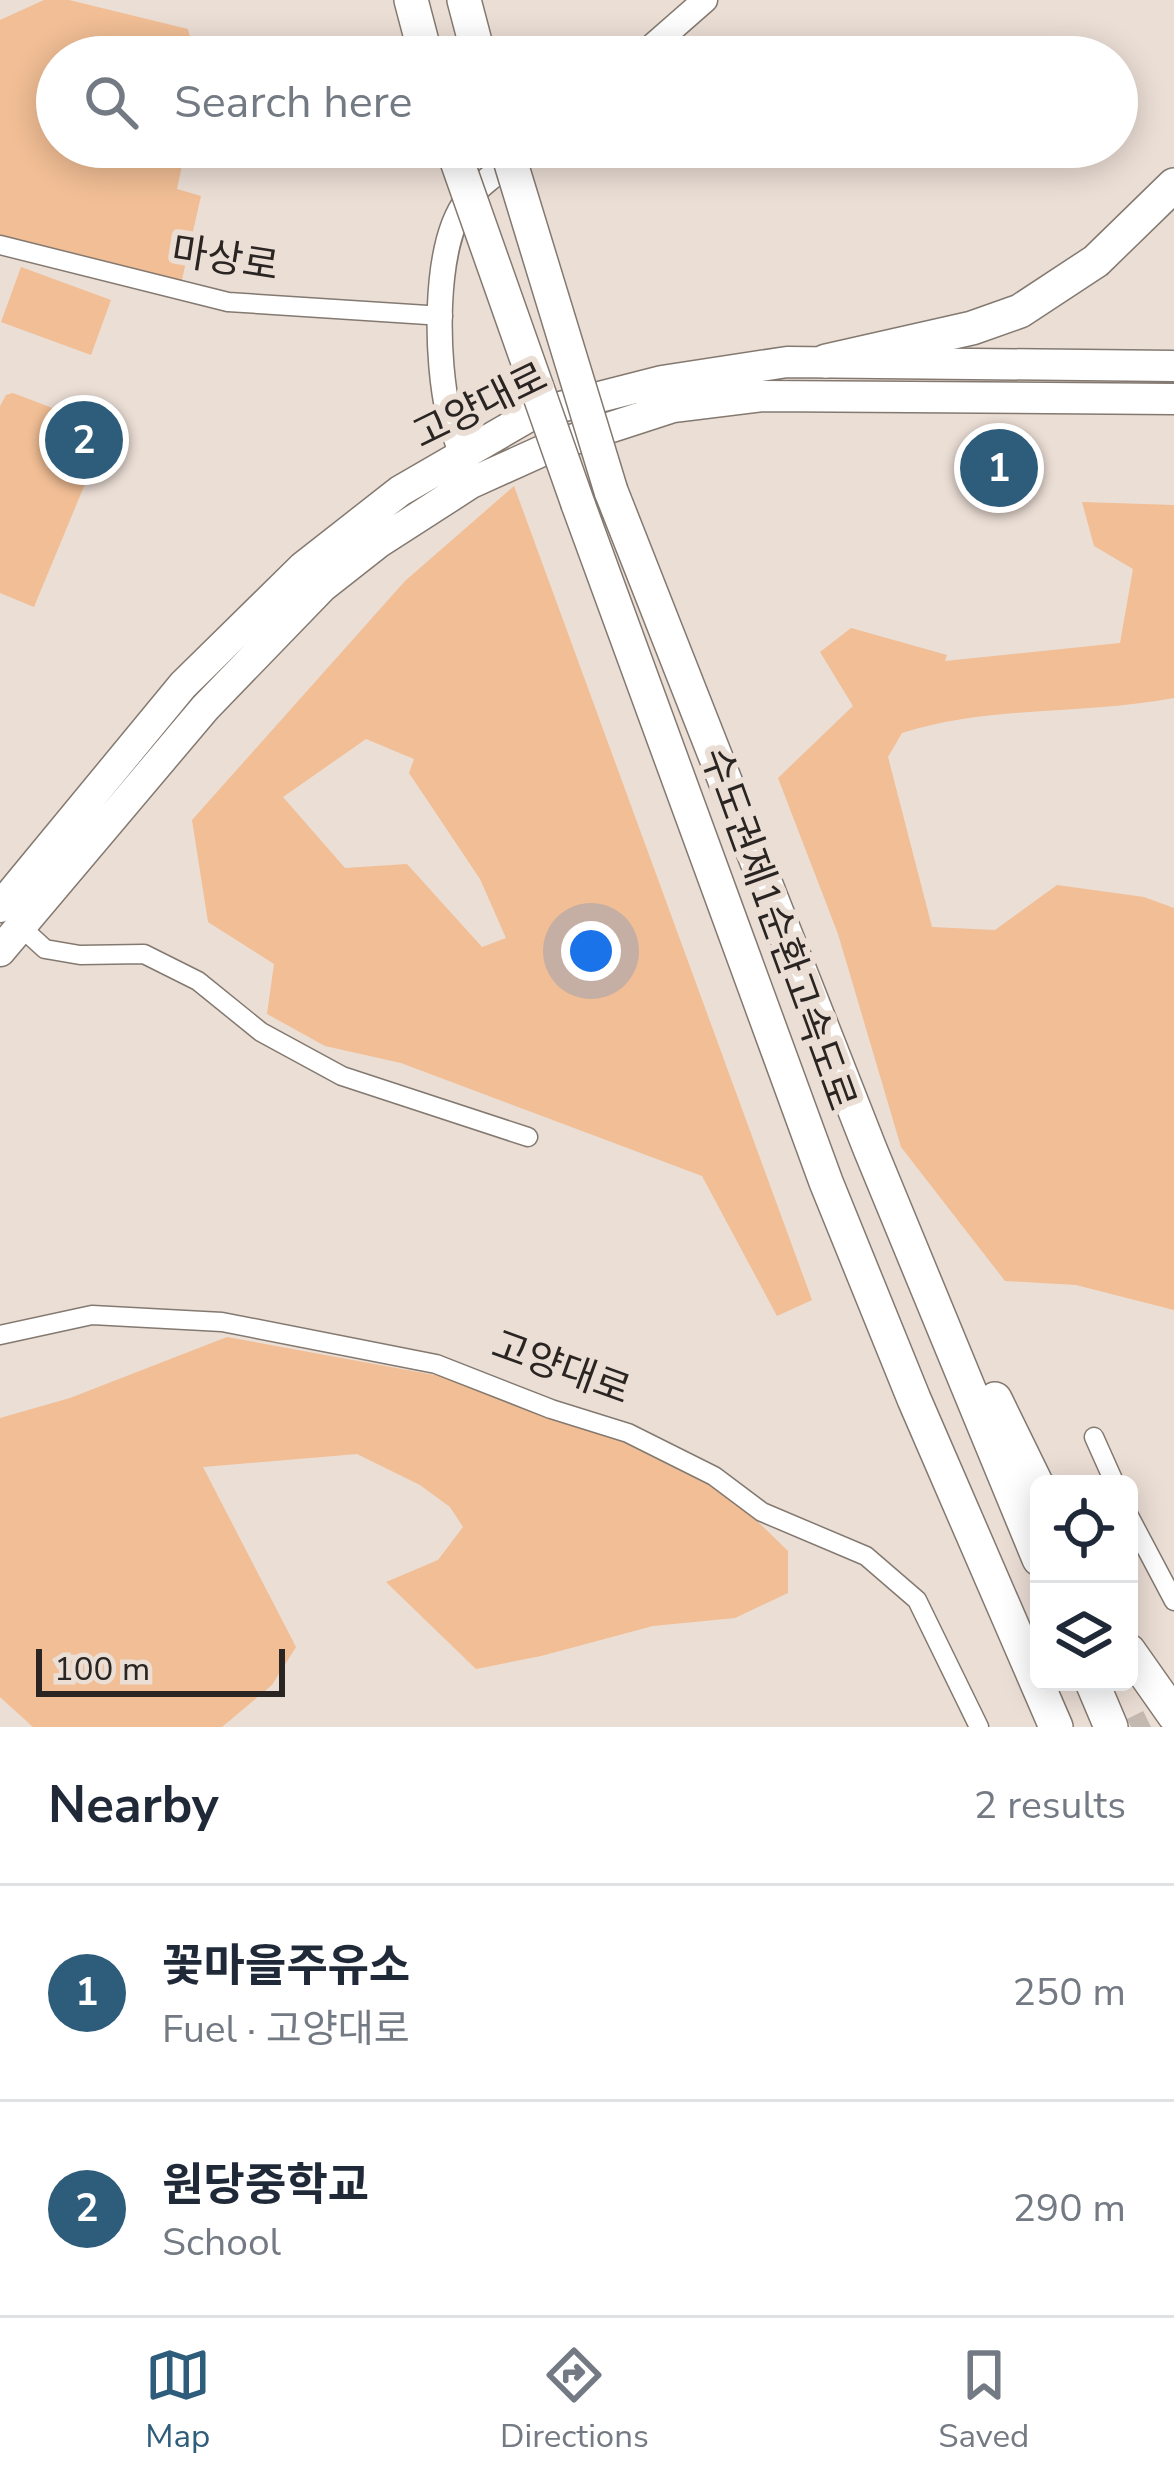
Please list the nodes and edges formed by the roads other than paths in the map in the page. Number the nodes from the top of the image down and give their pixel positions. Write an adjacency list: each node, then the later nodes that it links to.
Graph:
1 (411, 0): 4 (highway)
2 (464, 0): 5 (highway)
3 (705, 0): 6 (street)
4 (420, 36)
5 (473, 36)
6 (664, 36)
7 (459, 168): 32 (highway, 수도권제1순환고속도로, bridge)
8 (505, 168): 12 (street)
9 (512, 168): 20 (highway, 수도권제1순환고속도로, bridge)
10 (1174, 185): 13 (highway)
11 (0, 245): 12 (street, 마상로)
12 (443, 316): 16 (street)
13 (826, 361): 14 (main road, 고양대로); 16 (main road, 고양대로)
14 (1174, 366)
15 (1174, 399): 16 (main road, 고양대로)
16 (466, 469): 17 (main road, 고양대로)
17 (11, 917): 18 (main road, 고양대로); 19 (street)
18 (0, 951)
19 (528, 1137)
20 (870, 1149): 23 (highway); 26 (highway, 수도권제1순환고속도로)
21 (0, 1335): 31 (street, 고양대로)
22 (1094, 1437): 24 (street)
23 (1032, 1475)
24 (1111, 1475)
25 (1138, 1533): 27 (street)
26 (1030, 1537)
27 (1174, 1601)
28 (1138, 1665): 30 (highway)
29 (1096, 1691): 33 (highway)
30 (1174, 1715)
31 (979, 1727)
32 (1056, 1727)
33 (1111, 1727)

